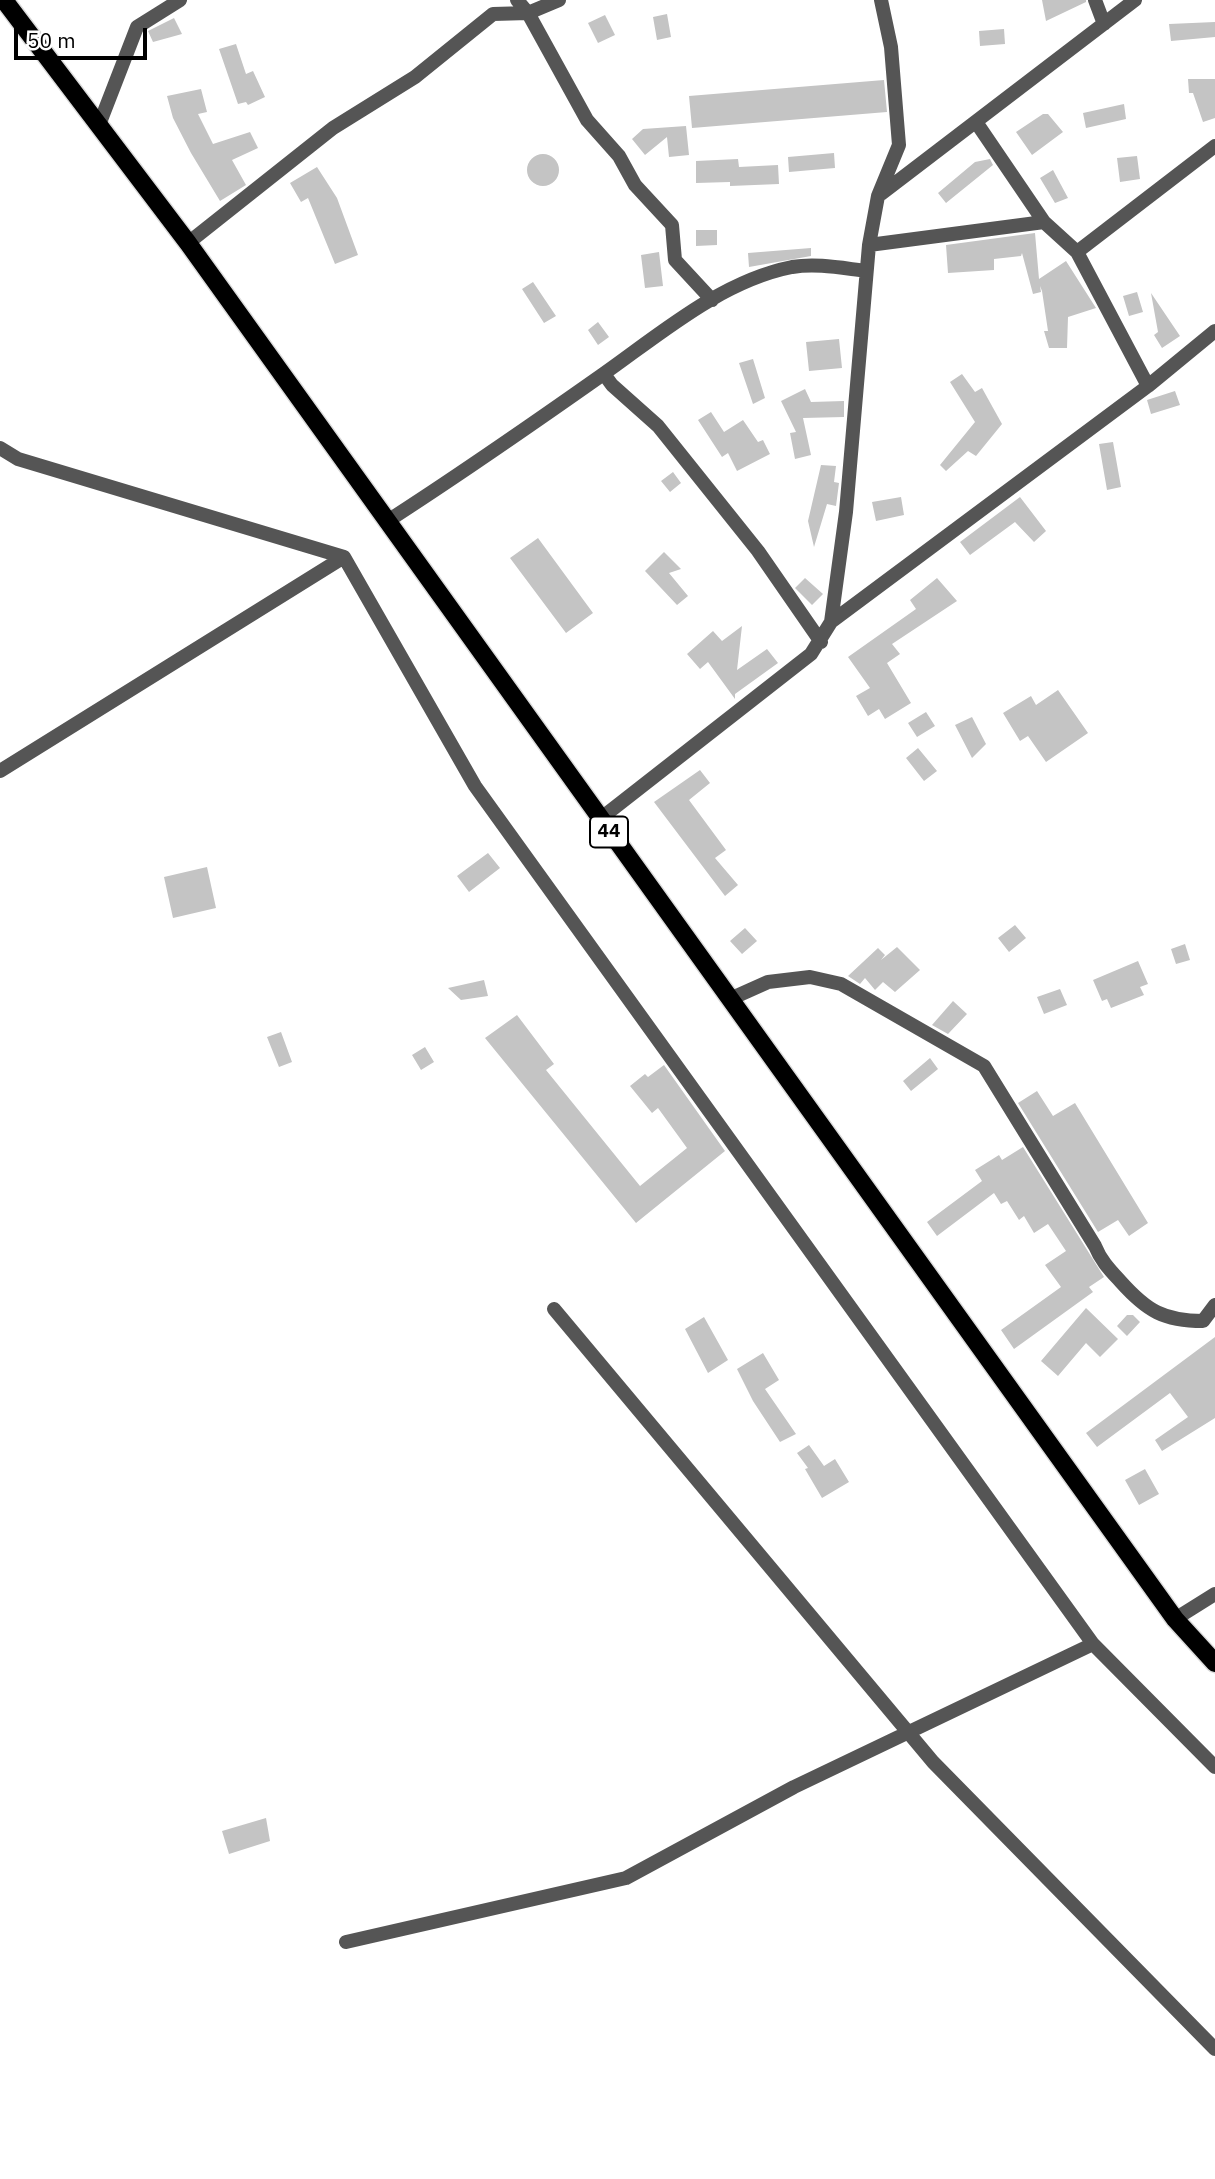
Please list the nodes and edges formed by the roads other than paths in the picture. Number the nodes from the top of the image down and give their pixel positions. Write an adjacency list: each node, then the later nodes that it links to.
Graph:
1 (4, 0): 11 (main road, 44)
2 (180, 0): 11 (street)
3 (517, 0): 8 (street)
4 (559, 0): 8 (street)
5 (881, 0): 13 (street)
6 (1095, 0): 9 (street)
7 (1135, 0): 9 (street)
8 (528, 13): 15 (street); 19 (street)
9 (1104, 24): 10 (street)
10 (976, 122): 13 (street); 14 (street)
11 (99, 125): 15 (main road, 44)
12 (1215, 146): 17 (street)
13 (878, 196): 16 (street)
14 (1044, 222): 16 (street); 17 (street)
15 (188, 243): 24 (main road, 44)
16 (869, 244): 18 (street)
17 (1077, 252): 22 (street)
18 (866, 271): 19 (street); 26 (street)
19 (712, 300): 21 (street)
20 (1215, 331): 22 (street)
21 (604, 374): 24 (street); 27 (street)
22 (1148, 386): 26 (street)
23 (0, 448): 25 (street)
24 (386, 522): 29 (main road, 44)
25 (344, 557): 28 (street); 35 (street)
26 (831, 622): 27 (street)
27 (821, 642): 29 (street)
28 (0, 771)
29 (600, 819): 30 (main road, 44)
30 (730, 999): 31 (street); 34 (main road, 44)
31 (1215, 1305)
32 (555, 1309): 37 (street)
33 (1215, 1594): 34 (street)
34 (1175, 1619): 36 (main road, 44)
35 (1093, 1644): 37 (street); 38 (street)
36 (1215, 1663)
37 (908, 1732): 39 (street); 40 (street)
38 (1215, 1767)
39 (346, 1942)
40 (1215, 2049)

